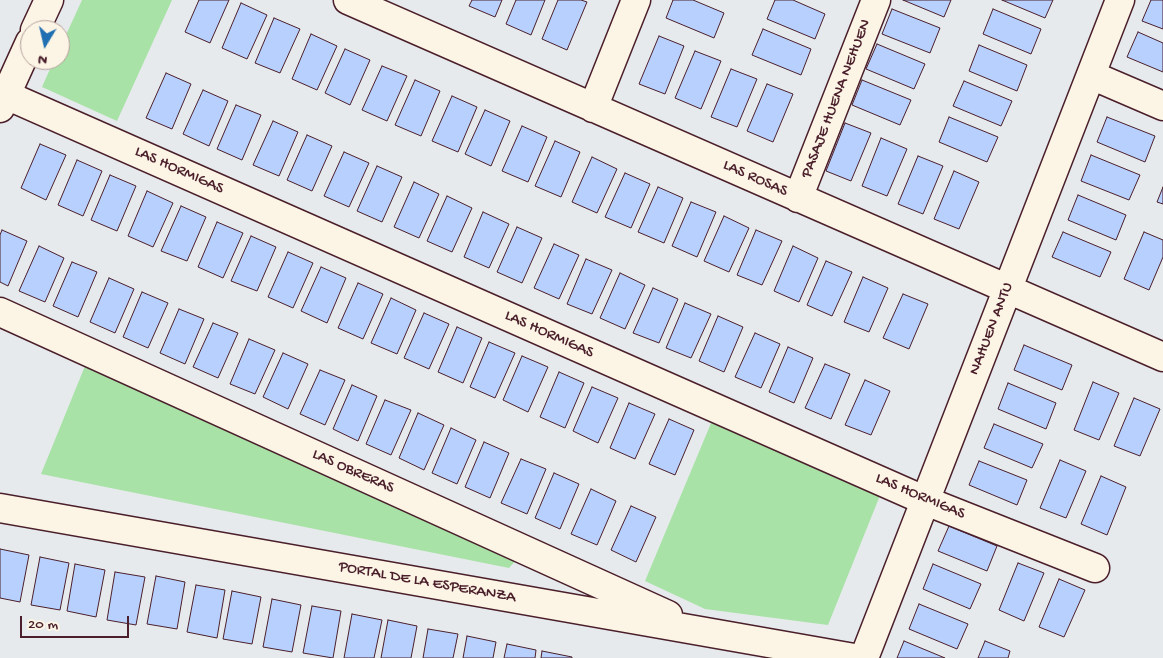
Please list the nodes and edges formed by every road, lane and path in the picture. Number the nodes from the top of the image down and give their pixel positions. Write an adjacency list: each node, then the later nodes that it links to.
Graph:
1 (49, 0): 7 (street)
2 (348, 0): 6 (street, LAS ROSAS)
3 (636, 0): 12 (street)
4 (876, 0): 13 (street, PASAJE HUENA NEHUEN)
5 (1120, 0): 9 (street, NAHUEN ANTU)
6 (398, 10): 12 (street, LAS ROSAS)
7 (40, 20)
8 (20, 64): 10 (street)
9 (1091, 75): 11 (street); 14 (street, NAHUEN ANTU)
10 (3, 102): 17 (street, LAS HORMIGAS)
11 (1163, 106)
12 (593, 108): 13 (street, LAS ROSAS)
13 (798, 198): 14 (street, LAS ROSAS)
14 (1008, 290): 16 (street, LAS ROSAS); 17 (street, NAHUEN ANTU)
15 (0, 312): 20 (street, LAS OBRERAS)
16 (1163, 357)
17 (926, 500): 19 (street, LAS HORMIGAS); 22 (street, NAHUEN ANTU)
18 (0, 508): 20 (street, PORTAL DE LA ESPERANZA)
19 (1095, 568)
20 (705, 632): 21 (street, PORTAL DE LA ESPERANZA)
21 (854, 658)
22 (864, 658)

